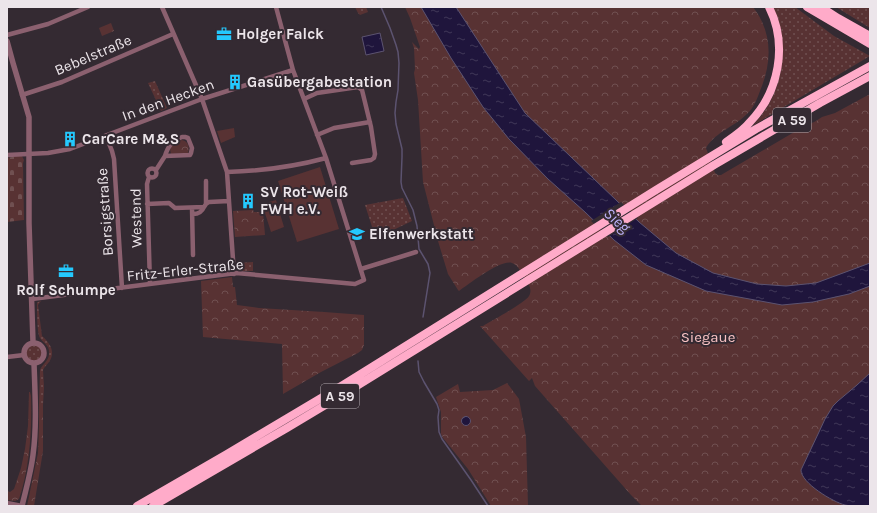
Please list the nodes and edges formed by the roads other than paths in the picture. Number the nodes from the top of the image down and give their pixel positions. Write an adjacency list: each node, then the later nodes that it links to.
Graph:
1 (88, 7): 8 (street)
2 (162, 7): 7 (street)
3 (276, 7): 13 (street)
4 (769, 7): 24 (highway)
5 (807, 7): 11 (highway)
6 (821, 7): 9 (highway)
7 (173, 34): 15 (street, Bebelstraße); 16 (street)
8 (7, 35)
9 (870, 36)
10 (7, 41): 15 (street)
11 (870, 44)
12 (870, 66): 24 (highway, A 59)
13 (293, 70): 16 (street, In den Hecken); 17 (street)
14 (870, 76): 48 (highway, A 59)
15 (22, 95): 21 (street)
16 (202, 99): 20 (street, In den Hecken); 27 (street)
17 (304, 99): 18 (street); 19 (street)
18 (370, 122): 19 (street); 26 (street)
19 (317, 135): 25 (street)
20 (106, 136): 21 (street, In den Hecken); 39 (street, Borsigstraße)
21 (29, 153): 22 (street, In den Hecken); 40 (street)
22 (7, 154)
23 (165, 156): 23 (street, Westend); 30 (street, Westend)
24 (709, 156): 47 (highway, A 59)
25 (326, 158): 27 (street); 36 (street)
26 (352, 163)
27 (227, 172): 29 (street)
28 (206, 180): 31 (street)
29 (229, 201): 31 (street); 37 (street)
30 (148, 204): 32 (street); 38 (street, Westend)
31 (205, 206): 32 (street); 33 (street)
32 (192, 208): 33 (street)
33 (193, 214): 35 (street)
34 (416, 252): 36 (street)
35 (193, 256)
36 (361, 269): 37 (street, Fritz-Erler-Straße)
37 (234, 274): 38 (street, Fritz-Erler-Straße)
38 (150, 284): 39 (street, Fritz-Erler-Straße)
39 (122, 288): 40 (street, Fritz-Erler-Straße)
40 (32, 299): 41 (street)
41 (33, 342): 42 (street); 44 (street)
42 (24, 355): 43 (street); 44 (street)
43 (7, 357)
44 (34, 363): 46 (street)
45 (7, 503): 46 (street)
46 (22, 506)
47 (137, 506)
48 (153, 506)

